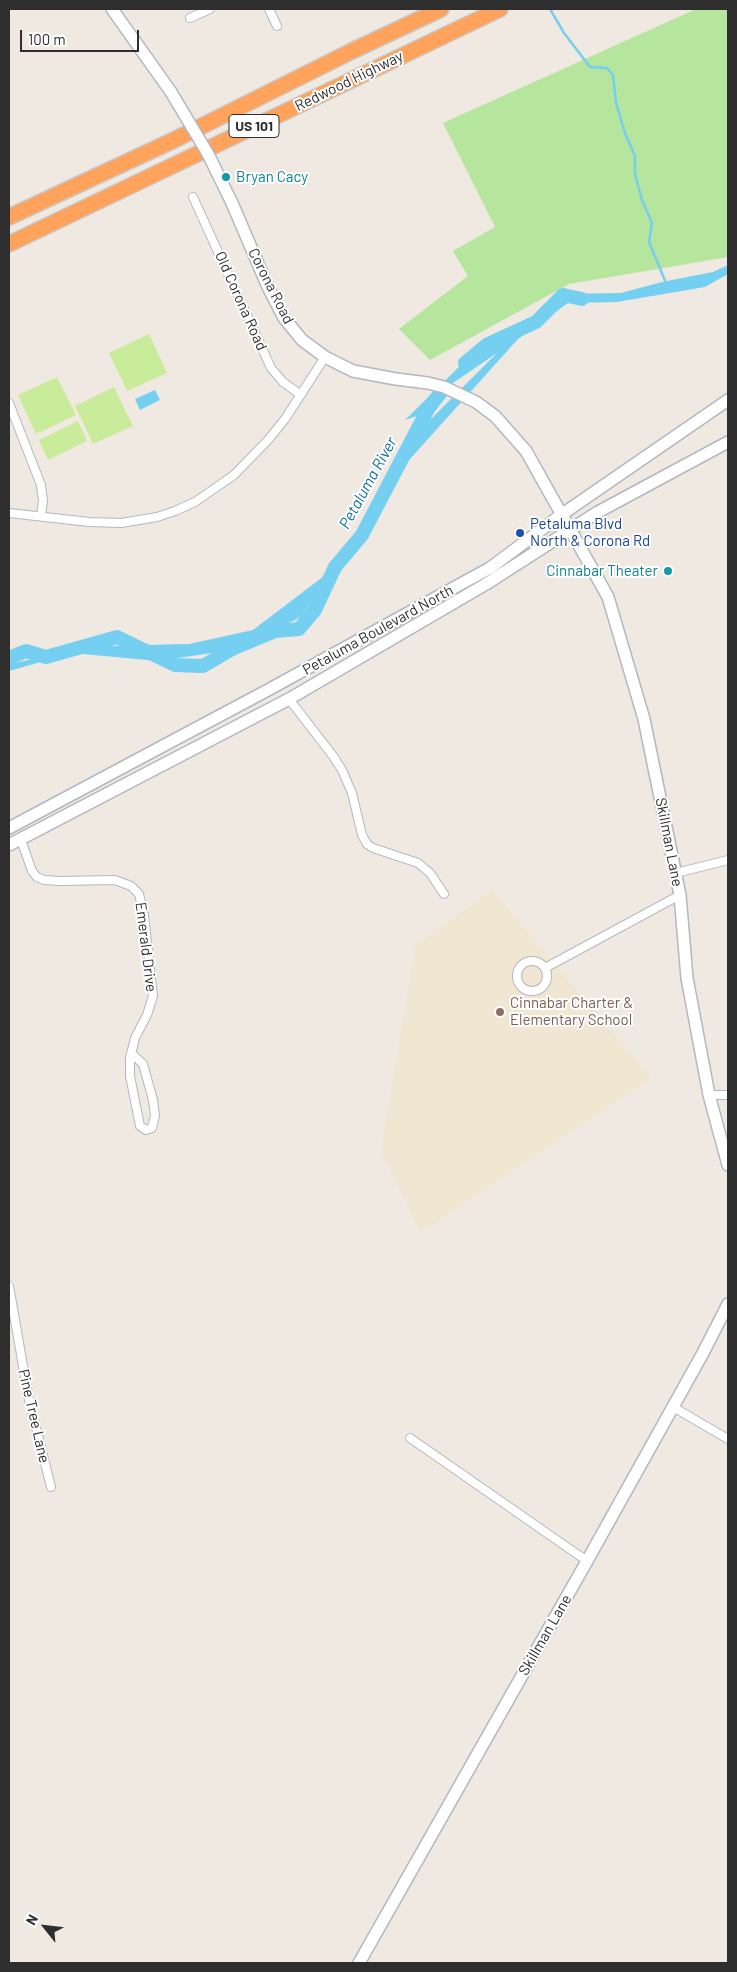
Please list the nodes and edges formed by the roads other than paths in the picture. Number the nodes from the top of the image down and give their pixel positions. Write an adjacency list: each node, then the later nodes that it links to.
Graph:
1 (112, 9): 11 (main road, Corona Road, bridge)
2 (210, 9): 6 (street)
3 (268, 9): 7 (street)
4 (441, 9): 9 (highway, Redwood Highway / US 101)
5 (500, 9): 10 (highway, Redwood Highway / US 101)
6 (190, 18)
7 (277, 26)
8 (193, 197): 12 (street, Old Corona Road)
9 (9, 217)
10 (9, 244)
11 (325, 357): 12 (street); 17 (main road, Corona Road)
12 (301, 395): 18 (street)
13 (728, 400): 17 (main road, Petaluma Boulevard North)
14 (9, 403): 18 (street)
15 (728, 442): 19 (main road, Petaluma Boulevard North)
16 (9, 512): 18 (street)
17 (561, 515): 19 (main road, Corona Road); 21 (main road, Petaluma Boulevard North)
18 (41, 516)
19 (569, 530): 20 (main road, Petaluma Boulevard North); 25 (main road, Skillman Lane)
20 (289, 699): 22 (main road, Petaluma Boulevard North); 26 (street)
21 (9, 828)
22 (22, 840): 23 (main road, Petaluma Boulevard North); 29 (street, Emerald Drive)
23 (9, 845)
24 (728, 860): 25 (street)
25 (676, 873): 27 (main road, Skillman Lane)
26 (444, 894)
27 (680, 895): 28 (street); 30 (main road, Skillman Lane)
28 (545, 968): 28 (street)
29 (131, 1053): 29 (street, Emerald Drive)
30 (710, 1095): 31 (street); 32 (main road, Skillman Lane)
31 (728, 1095)
32 (728, 1165)
33 (9, 1286): 38 (street, Pine Tree Lane)
34 (728, 1304): 35 (main road, Skillman Lane)
35 (673, 1407): 37 (street); 39 (main road, Skillman Lane)
36 (410, 1438): 39 (street)
37 (728, 1438)
38 (51, 1487)
39 (587, 1561): 40 (main road, Skillman Lane)
40 (359, 1963)

